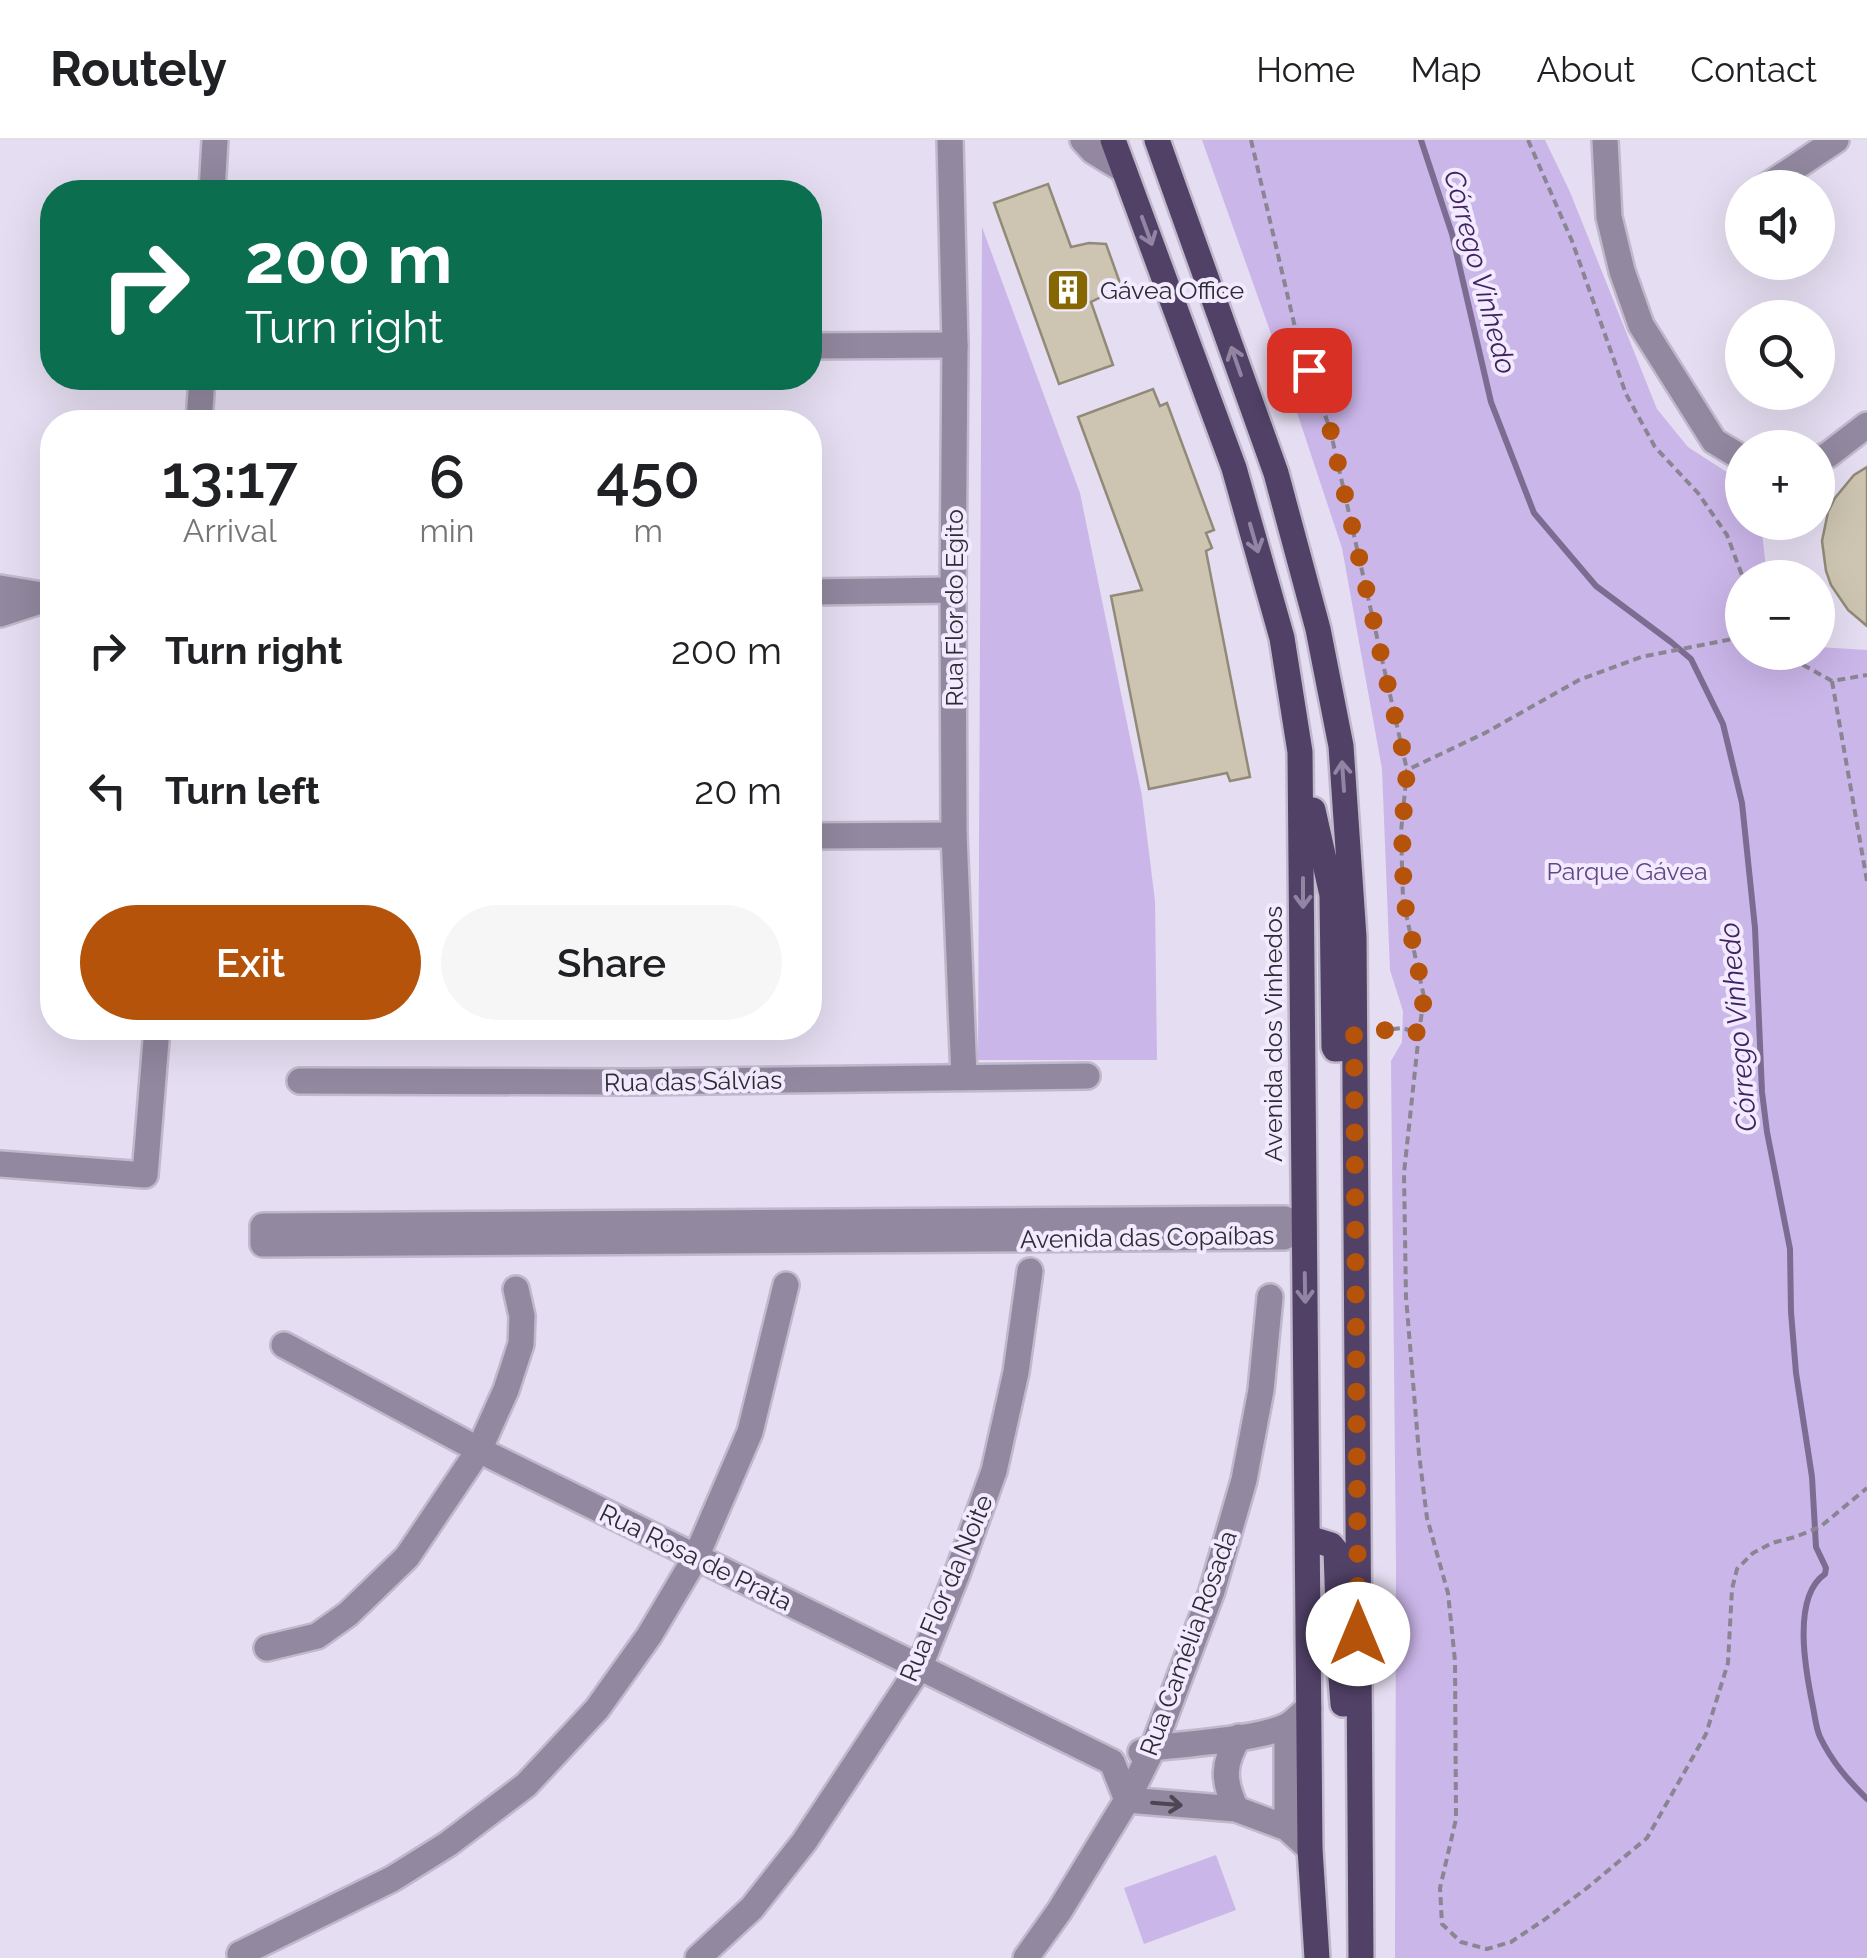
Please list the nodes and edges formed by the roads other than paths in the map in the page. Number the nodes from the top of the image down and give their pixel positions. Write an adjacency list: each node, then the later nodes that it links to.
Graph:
1 (215, 140): 10 (street)
2 (950, 140): 11 (street, Rua Flor do Egito)
3 (1083, 140): 8 (street)
4 (1113, 140): 8 (main road, Avenida dos Vinhedos)
5 (1157, 140): 26 (main road, one-way to 5)
6 (1605, 140): 14 (street)
7 (1836, 140): 9 (street)
8 (1124, 170): 22 (main road, Avenida dos Vinhedos, one-way to 22)
9 (1791, 170)
10 (213, 180)
11 (955, 345): 12 (street); 17 (street, Rua Flor do Egito)
12 (822, 346)
13 (1867, 425): 15 (street)
14 (1725, 448)
15 (1835, 450)
16 (0, 588): 19 (street)
17 (952, 590): 18 (street); 23 (street, Rua Flor do Egito)
18 (822, 592)
19 (40, 595)
20 (40, 601): 21 (street)
21 (0, 614)
22 (1300, 752): 26 (main road); 31 (main road, Avenida dos Vinhedos, one-way to 31)
23 (954, 835): 24 (street); 28 (street, Rua Flor do Egito)
24 (822, 836)
25 (155, 1040): 30 (street)
26 (1354, 1041): 51 (main road)
27 (1086, 1076): 28 (street, Rua das Sálvías)
28 (964, 1077): 29 (street, Rua das Sálvías)
29 (300, 1081)
30 (0, 1164)
31 (1304, 1229): 31 (street, Avenida das Copaíbas); 38 (main road, Avenida dos Vinhedos, one-way to 38)
32 (1030, 1271): 41 (street, Rua Flor da Noite)
33 (786, 1285): 39 (street)
34 (516, 1288): 37 (street)
35 (1270, 1297): 45 (street, Rua Camélia Rosada)
36 (284, 1345): 37 (street, Rua Rosa de Prata)
37 (480, 1450): 39 (street, Rua Rosa de Prata); 40 (street)
38 (1308, 1538): 42 (main road, Avenida dos Vinhedos); 51 (main road)
39 (696, 1557): 41 (street, Rua Rosa de Prata); 52 (street)
40 (267, 1648)
41 (918, 1668): 46 (street, Rua Rosa de Prata); 53 (street, Rua Flor da Noite)
42 (1308, 1708): 43 (street); 50 (main road, Avenida dos Vinhedos)
43 (1287, 1726): 44 (street); 49 (street)
44 (1240, 1738): 45 (street); 48 (street)
45 (1153, 1748): 46 (street); 47 (street, Rua Camélia Rosada)
46 (1112, 1762): 47 (street)
47 (1127, 1800): 48 (street, one-way to 48); 54 (street, Rua Camélia Rosada)
48 (1236, 1809): 49 (street)
49 (1288, 1828): 50 (street)
50 (1310, 1849): 55 (main road, Avenida dos Vinhedos)
51 (1359, 1868): 56 (main road)
52 (240, 1954)
53 (698, 1958)
54 (1026, 1958)
55 (1317, 1958)
56 (1361, 1958)

